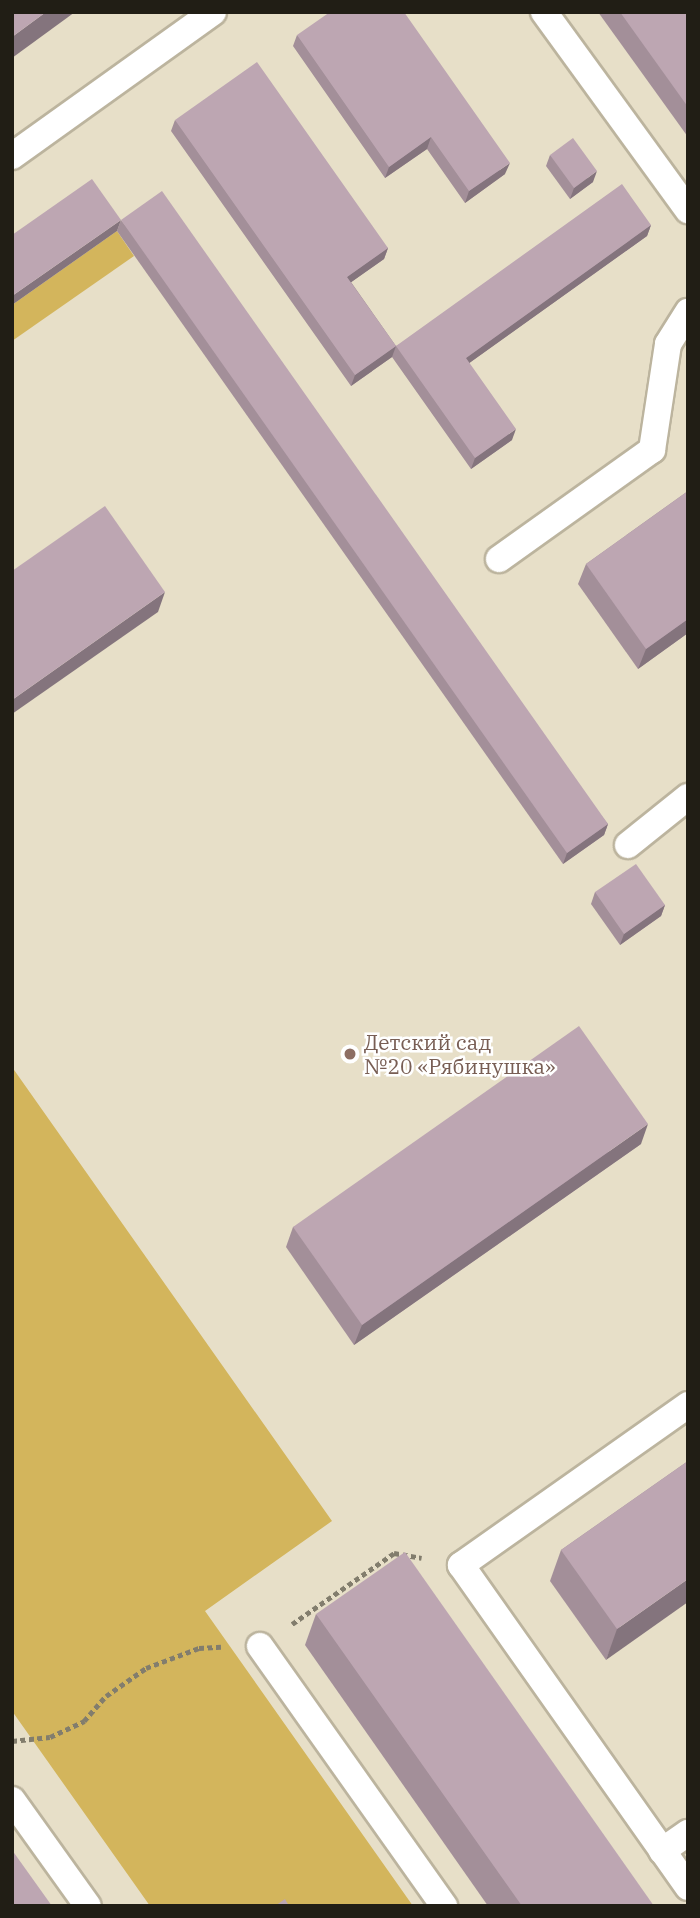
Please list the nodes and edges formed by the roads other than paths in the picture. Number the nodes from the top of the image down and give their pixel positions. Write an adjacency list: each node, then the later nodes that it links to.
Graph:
1 (213, 12): 3 (lane)
2 (544, 12): 4 (lane)
3 (12, 156)
4 (688, 210)
5 (688, 312): 6 (lane)
6 (499, 559)
7 (688, 797): 8 (lane)
8 (628, 845)
9 (688, 1405): 13 (lane)
10 (260, 1646): 16 (lane)
11 (12, 1800): 15 (lane)
12 (688, 1833): 13 (lane)
13 (662, 1851): 14 (lane)
14 (688, 1887)
15 (88, 1906)
16 (443, 1906)

